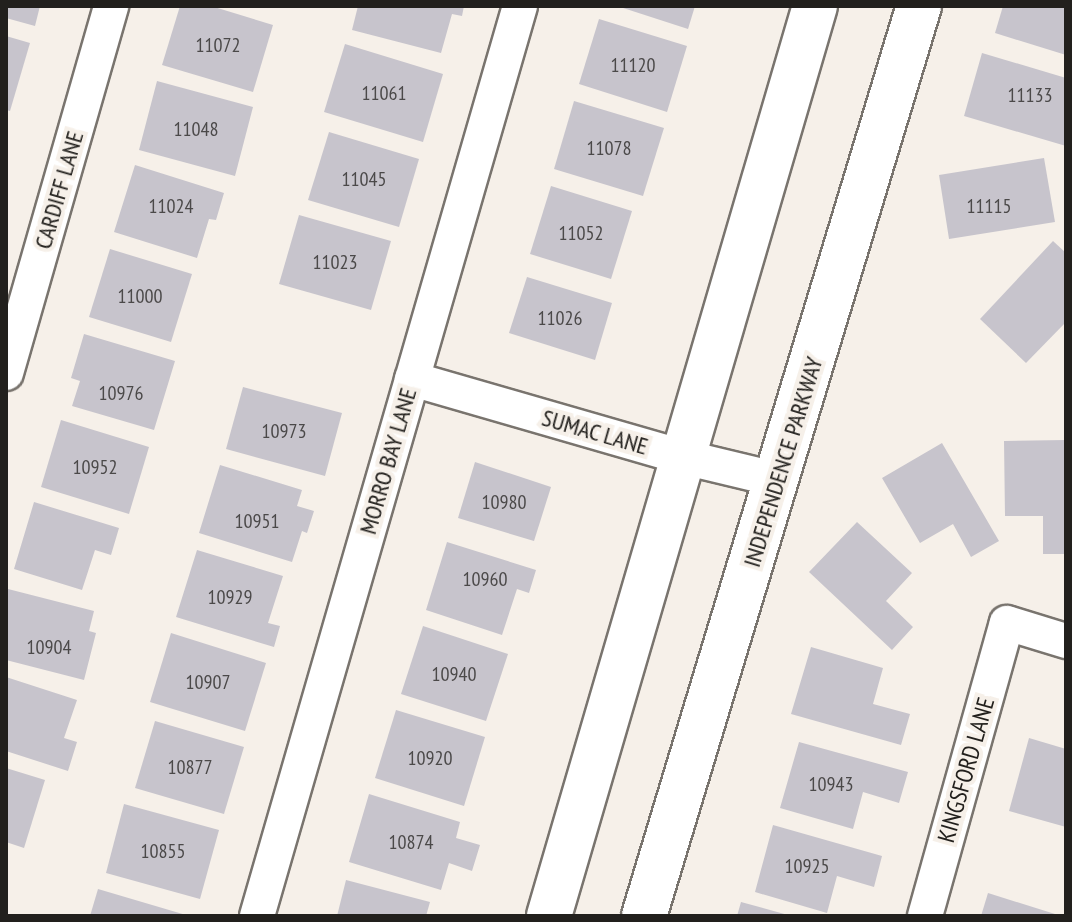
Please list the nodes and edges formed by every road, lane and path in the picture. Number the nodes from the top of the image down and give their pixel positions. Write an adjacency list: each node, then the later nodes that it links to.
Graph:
1 (111, 6): 5 (street, CARDIFF LANE)
2 (520, 6): 6 (street, MORRO BAY LANE)
3 (815, 6): 7 (main road)
4 (919, 6): 8 (main road, INDEPENDENCE PARKWAY)
5 (6, 373)
6 (412, 379): 7 (street, SUMAC LANE); 10 (street, MORRO BAY LANE)
7 (683, 457): 8 (street, SUMAC LANE); 11 (main road)
8 (779, 480): 12 (main road, INDEPENDENCE PARKWAY)
9 (1066, 641): 13 (street, KINGSFORD LANE)
10 (257, 916)
11 (549, 916)
12 (644, 916)
13 (925, 916)

